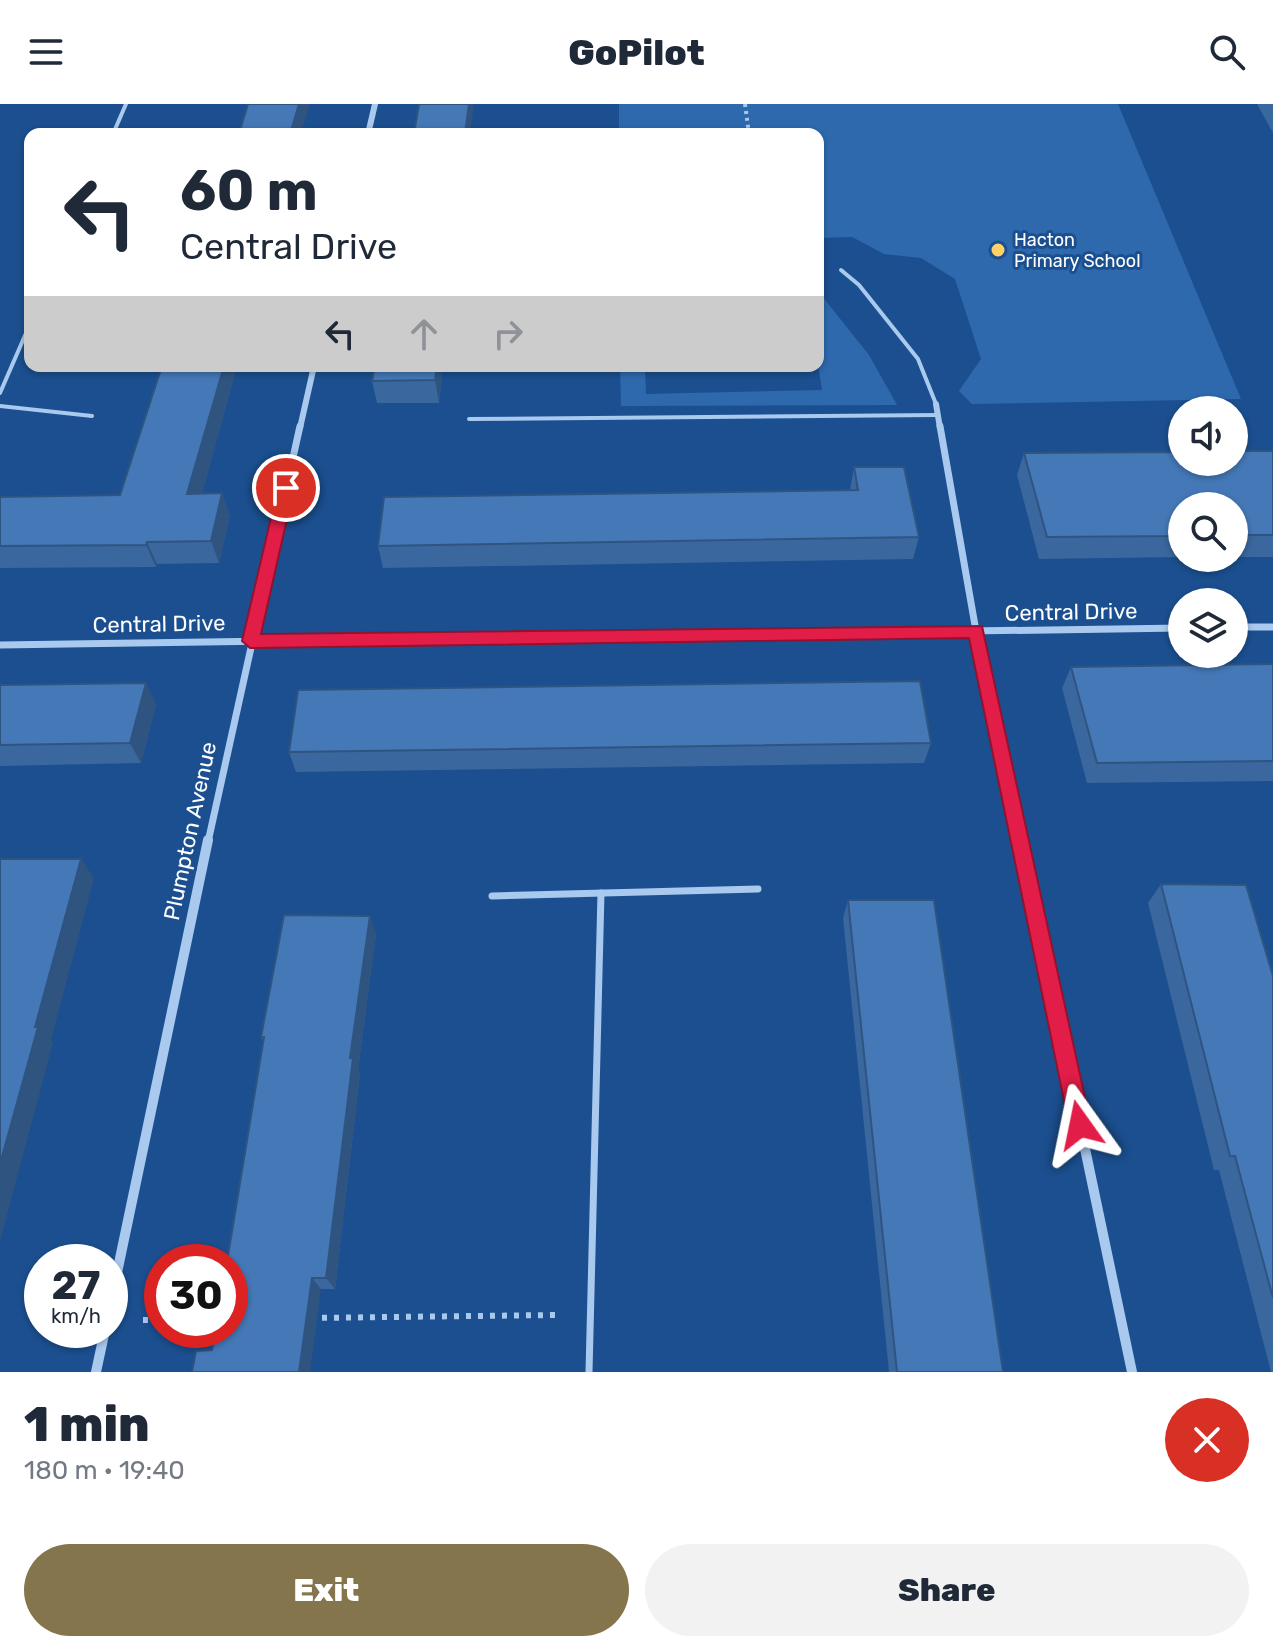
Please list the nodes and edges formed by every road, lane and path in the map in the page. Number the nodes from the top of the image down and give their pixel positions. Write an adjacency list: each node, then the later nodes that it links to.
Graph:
1 (126, 104): 4 (lane)
2 (375, 104): 5 (street)
3 (745, 104): 6 (path)
4 (116, 128)
5 (369, 128)
6 (748, 128)
7 (841, 270): 11 (lane)
8 (24, 338): 10 (lane)
9 (313, 372): 20 (street, Plumpton Avenue)
10 (0, 393)
11 (936, 404): 13 (street)
12 (0, 406): 14 (lane)
13 (938, 415): 15 (lane); 19 (street)
14 (92, 416)
15 (469, 419)
16 (1248, 627): 17 (street)
17 (1273, 627)
18 (1168, 628): 19 (street, Central Drive)
19 (976, 631): 20 (street, Central Drive); 31 (street)
20 (250, 641): 21 (street, Central Drive); 25 (street, Plumpton Avenue)
21 (0, 645)
22 (758, 889): 23 (lane)
23 (601, 893): 24 (lane); 26 (lane)
24 (492, 896)
25 (123, 1244)
26 (589, 1315): 27 (path); 30 (lane)
27 (293, 1318)
28 (101, 1348): 29 (street)
29 (96, 1372)
30 (589, 1372)
31 (1132, 1372)

